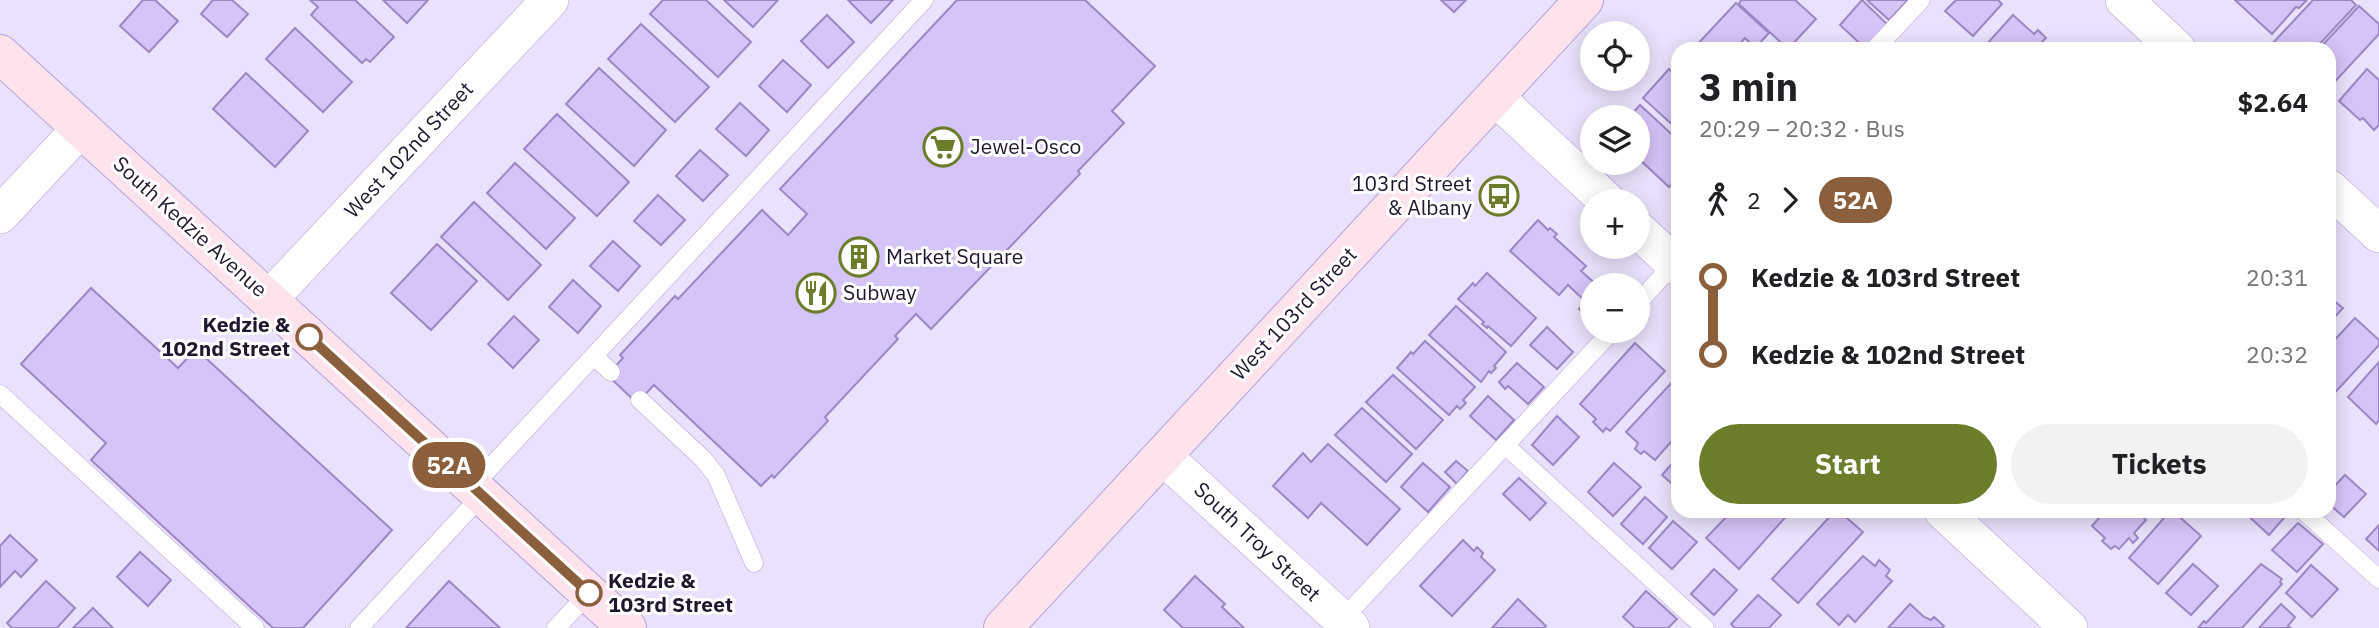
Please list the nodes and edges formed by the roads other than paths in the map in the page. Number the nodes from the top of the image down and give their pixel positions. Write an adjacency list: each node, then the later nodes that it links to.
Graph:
1 (550, 0): 19 (street, West 102nd Street)
2 (924, 0): 21 (lane)
3 (1584, 0): 9 (main road, West 103rd Street)
4 (1921, 0): 6 (lane)
5 (2123, 0): 7 (street)
6 (1882, 42)
7 (2169, 42)
8 (0, 54): 10 (main road, South Kedzie Avenue)
9 (1495, 97): 11 (street); 26 (main road, West 103rd Street)
10 (81, 128): 13 (street); 19 (main road, South Kedzie Avenue)
11 (1594, 189)
12 (2336, 194): 14 (street)
13 (0, 215)
14 (2379, 234)
15 (1650, 240): 16 (street)
16 (1671, 258)
17 (1671, 269): 18 (lane)
18 (1650, 291)
19 (269, 299): 27 (main road, South Kedzie Avenue)
20 (1601, 343): 25 (lane)
21 (595, 357): 22 (lane); 27 (lane)
22 (611, 372)
23 (0, 394): 34 (lane)
24 (640, 400): 30 (lane)
25 (1505, 445): 33 (lane); 39 (lane)
26 (1163, 456): 33 (street, South Troy Street); 38 (main road, West 103rd Street)
27 (477, 491): 32 (main road, South Kedzie Avenue); 35 (lane)
28 (1950, 518): 40 (street)
29 (2312, 518): 31 (lane)
30 (754, 563)
31 (2379, 579)
32 (589, 593): 36 (lane); 37 (main road, South Kedzie Avenue)
33 (1342, 625)
34 (255, 628)
35 (359, 628)
36 (556, 628)
37 (627, 628)
38 (1003, 628)
39 (1705, 628)
40 (2069, 628)

